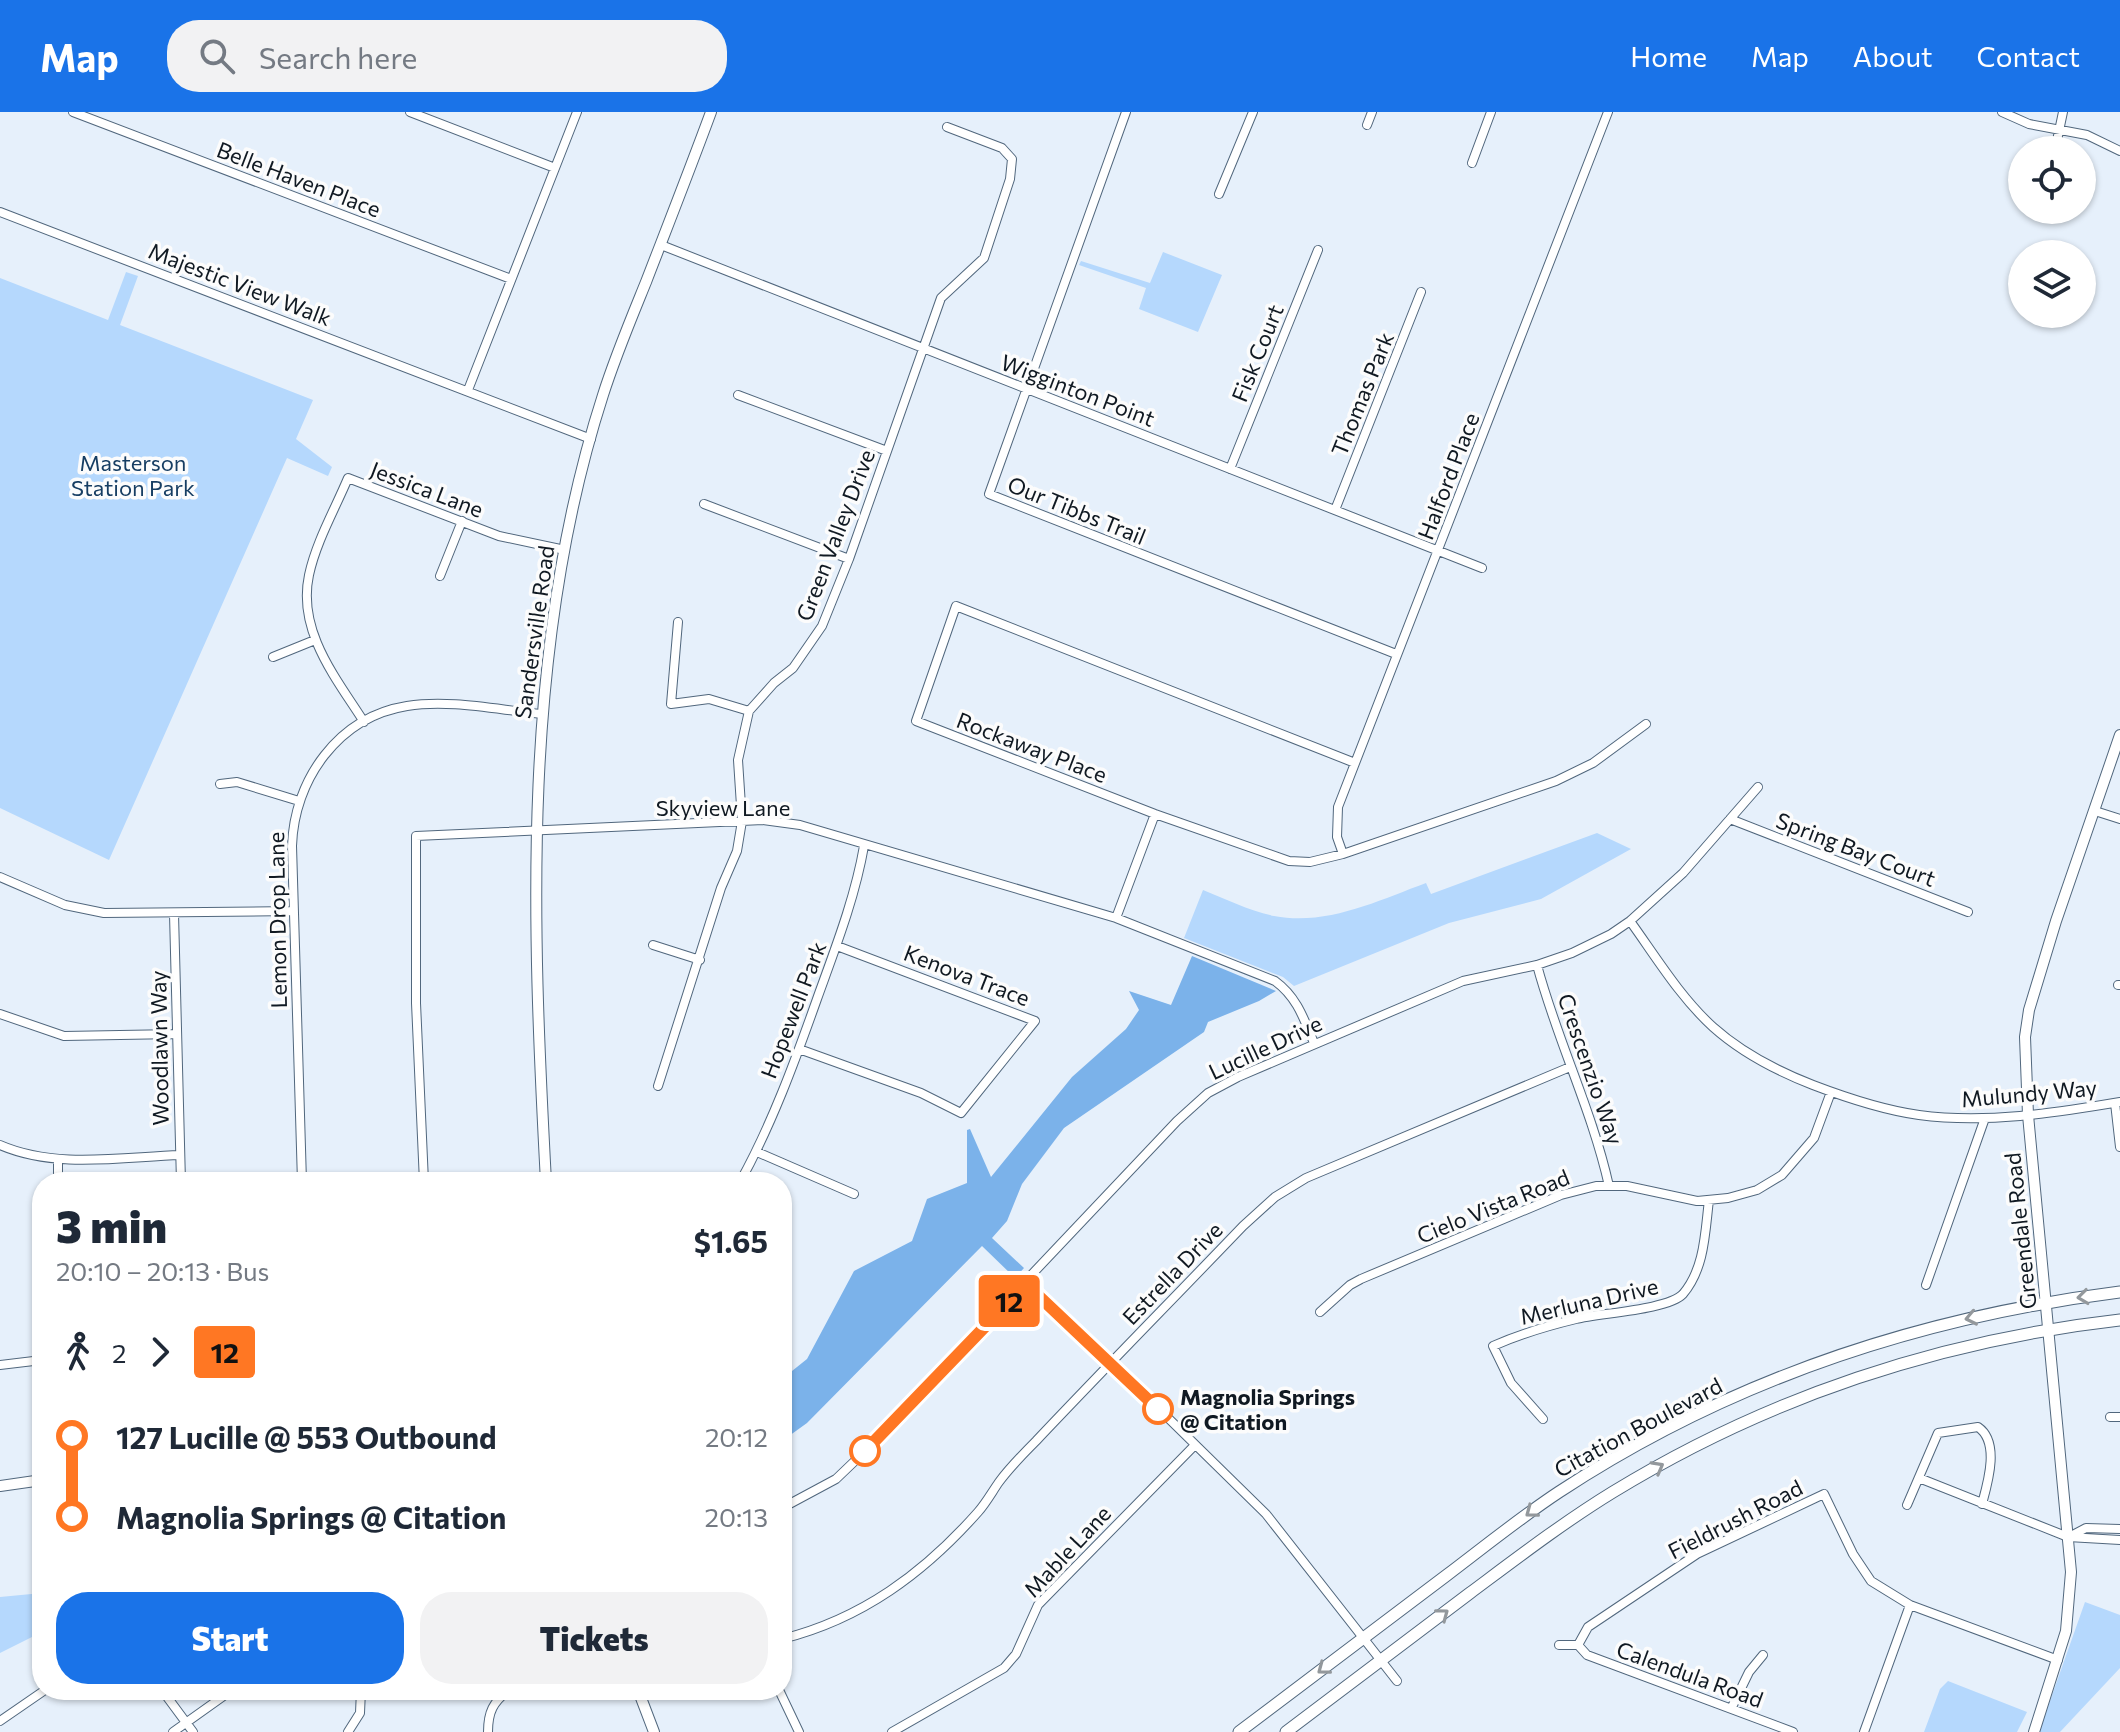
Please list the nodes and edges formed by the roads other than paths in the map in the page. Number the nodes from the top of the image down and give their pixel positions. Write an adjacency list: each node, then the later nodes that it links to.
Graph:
1 (73, 112): 23 (street, Belle Haven Place)
2 (410, 112): 18 (street)
3 (577, 112): 18 (street)
4 (711, 112): 21 (street, Sandersville Road)
5 (1126, 112): 26 (street, Our Tibbs Trail)
6 (1253, 112): 19 (street)
7 (1372, 112): 12 (street)
8 (1491, 112): 17 (street)
9 (1608, 112): 36 (street, Halford Place)
10 (2002, 112): 14 (street)
11 (2063, 112): 14 (street)
12 (1367, 125)
13 (947, 127): 25 (street, Green Valley Drive)
14 (2059, 129): 15 (street); 16 (street)
15 (2058, 136)
16 (2120, 151)
17 (1472, 163)
18 (555, 168): 23 (street)
19 (1219, 194)
20 (0, 212): 27 (street, Majestic View Walk)
21 (661, 245): 25 (street, Wigginton Point); 29 (street, Sandersville Road)
22 (1318, 250): 31 (street, Fisk Court)
23 (511, 279): 27 (street)
24 (1421, 292): 33 (street, Thomas Park)
25 (923, 348): 26 (street, Wigginton Point); 30 (street, Green Valley Drive)
26 (1026, 388): 31 (street, Wigginton Point); 42 (street, Our Tibbs Trail)
27 (468, 390): 29 (street, Majestic View Walk)
28 (738, 395): 30 (street)
29 (591, 439): 35 (street, Sandersville Road)
30 (887, 451): 37 (street, Green Valley Drive)
31 (1230, 469): 33 (street, Wigginton Point)
32 (704, 504): 37 (street)
33 (1335, 510): 36 (street, Wigginton Point)
34 (462, 521): 35 (street, Jessica Lane); 39 (street); 41 (street, Jessica Lane)
35 (565, 550): 45 (street, Sandersville Road)
36 (1439, 551): 38 (street, Wigginton Point); 42 (street, Halford Place)
37 (849, 559): 44 (street, Green Valley Drive)
38 (1482, 568)
39 (440, 576)
40 (678, 622): 44 (street)
41 (315, 640): 43 (street); 46 (street, Jessica Lane)
42 (1396, 654): 49 (street, Halford Place)
43 (273, 657)
44 (749, 711): 57 (street, Green Valley Drive)
45 (542, 714): 46 (street, Lemon Drop Lane); 58 (street, Sandersville Road)
46 (364, 722): 52 (street, Lemon Drop Lane)
47 (1646, 724): 60 (street, Rockaway Place)
48 (2120, 735): 53 (street, Greendale Road)
49 (1355, 763): 54 (street, Rockaway Place); 60 (street, Halford Place)
50 (220, 784): 52 (street)
51 (1758, 787): 55 (street, Lucille Drive)
52 (299, 801): 62 (street, Lemon Drop Lane)
53 (2095, 811): 56 (street); 79 (street, Greendale Road)
54 (1155, 814): 60 (street, Rockaway Place); 65 (street)
55 (1730, 819): 63 (street, Spring Bay Court); 66 (street, Lucille Drive)
56 (2120, 819)
57 (742, 821): 58 (street, Skyview Lane); 59 (street, Skyview Lane); 69 (street, Green Valley Drive)
58 (538, 829): 89 (street, Skyview Lane); 90 (street, Sandersville Road)
59 (864, 846): 65 (street, Skyview Lane); 68 (street, Hopewell Park)
60 (1343, 854)
61 (0, 877): 64 (street)
62 (294, 911): 64 (street); 88 (street, Lemon Drop Lane)
63 (1968, 912)
64 (174, 914): 72 (street, Woodlawn Way)
65 (1116, 918): 73 (street, Skyview Lane)
66 (1630, 921): 70 (street, Lucille Drive); 77 (street, Mulundy Way)
67 (653, 945): 69 (street)
68 (837, 946): 74 (street, Hopewell Park); 74 (street, Kenova Trace)
69 (700, 960): 76 (street, Green Valley Drive)
70 (1537, 965): 73 (street, Lucille Drive); 75 (street, Crescenzio Way)
71 (0, 1014): 72 (street)
72 (176, 1034): 84 (street, Woodlawn Way)
73 (1314, 1043): 95 (street, Lucille Drive)
74 (799, 1049): 83 (street, Hopewell Park)
75 (1570, 1067): 92 (street, Crescenzio Way); 103 (street, Estrella Drive)
76 (658, 1086)
77 (1831, 1092): 80 (street, Mulundy Way); 94 (street, Cielo Vista Road)
78 (2117, 1103): 79 (street, Mulundy Way); 82 (street)
79 (2028, 1115): 80 (street, Mulundy Way); 98 (street, Greendale Road)
80 (1985, 1118): 96 (street)
81 (0, 1145): 85 (street)
82 (2120, 1147)
83 (757, 1152): 91 (street, Hopewell Park); 93 (street)
84 (180, 1155): 85 (street); 87 (street, Woodlawn Way)
85 (58, 1159): 86 (street)
86 (58, 1172)
87 (181, 1172)
88 (302, 1172)
89 (424, 1172)
90 (546, 1172)
91 (746, 1172)
92 (1609, 1186): 94 (street, Cielo Vista Road); 99 (street, Cielo Vista Road)
93 (854, 1194)
94 (1709, 1200): 105 (street, Merluna Drive)
95 (1026, 1284): 103 (street); 110 (street, Lucille Drive)
96 (1926, 1285)
97 (2120, 1292): 98 (main road, Citation Boulevard, one-way to 98)
98 (2047, 1301): 101 (street, Greendale Road); 118 (main road, Citation Boulevard, one-way to 118)
99 (1320, 1312)
100 (2120, 1320): 101 (main road, Citation Boulevard)
101 (2050, 1328): 114 (street, Greendale Road); 122 (main road, Citation Boulevard, one-way to 101)
102 (32, 1361): 104 (street)
103 (1112, 1363): 106 (street); 117 (street, Estrella Drive)
104 (0, 1365)
105 (1543, 1419)
106 (1194, 1446): 118 (street); 141 (street, Mable Lane)
107 (1919, 1478): 111 (street); 111 (street); 112 (street)
108 (32, 1481): 109 (street)
109 (0, 1486)
110 (792, 1503)
111 (1982, 1504): 114 (street)
112 (1907, 1505)
113 (2120, 1529): 114 (street)
114 (2068, 1537): 115 (street); 123 (street, Greendale Road)
115 (2120, 1540)
116 (1910, 1605): 120 (street, Fieldrush Road); 123 (street, Fieldrush Road); 145 (street)
117 (792, 1636)
118 (1363, 1638): 122 (street); 142 (main road, Citation Boulevard, one-way to 142)
119 (1559, 1645): 120 (street)
120 (1578, 1645): 132 (street, Calendula Road)
121 (1763, 1655): 132 (street)
122 (1381, 1660): 124 (street); 143 (main road, Citation Boulevard)
123 (2058, 1660): 146 (street, Greendale Road)
124 (1397, 1681)
125 (32, 1699): 133 (street)
126 (170, 1700): 134 (street)
127 (218, 1700): 134 (street)
128 (361, 1700): 137 (street)
129 (497, 1700): 138 (street)
130 (642, 1700): 139 (street)
131 (784, 1700): 140 (street)
132 (1732, 1707): 144 (street, Calendula Road)
133 (0, 1721)
134 (187, 1722): 135 (street); 136 (street)
135 (173, 1732)
136 (193, 1732)
137 (348, 1732)
138 (488, 1732)
139 (654, 1732)
140 (799, 1732)
141 (892, 1732)
142 (1239, 1732)
143 (1286, 1732)
144 (1793, 1732)
145 (1864, 1732)
146 (2034, 1732)

